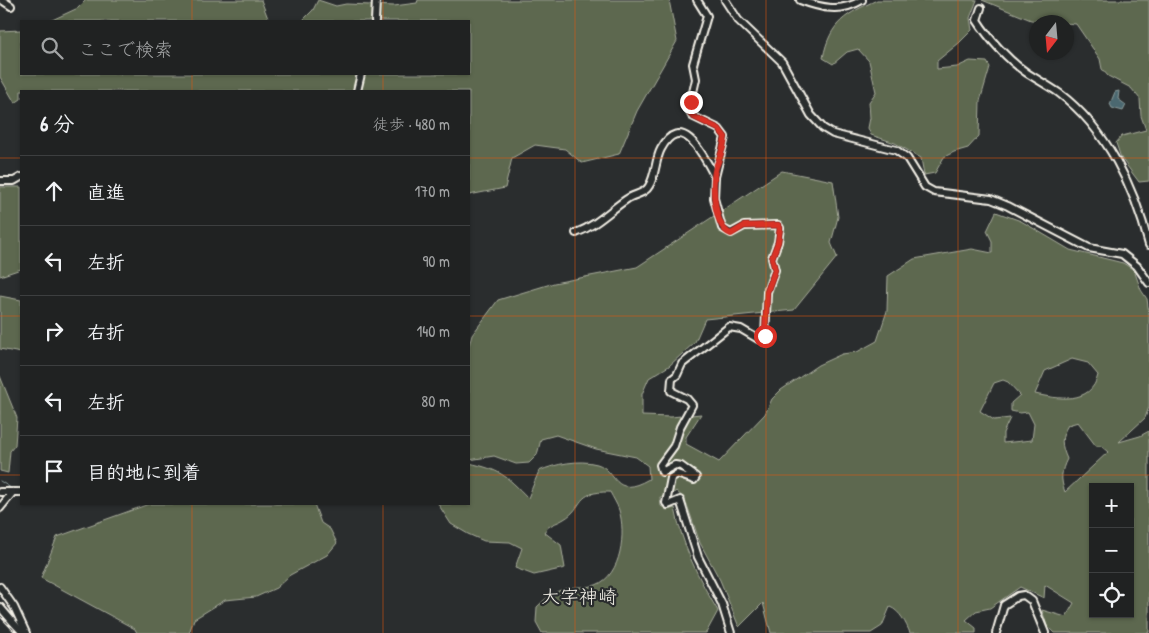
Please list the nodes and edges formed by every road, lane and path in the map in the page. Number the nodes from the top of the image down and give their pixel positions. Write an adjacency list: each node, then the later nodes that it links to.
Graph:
1 (2, 0): 7 (street)
2 (376, 0): 9 (street)
3 (697, 0): 12 (street)
4 (725, 0): 17 (street)
5 (800, 0): 6 (street)
6 (862, 0)
7 (10, 6)
8 (981, 8): 16 (street)
9 (375, 20)
10 (361, 75): 11 (street)
11 (357, 90)
12 (715, 176): 15 (street); 26 (street)
13 (20, 177): 14 (street)
14 (0, 181)
15 (576, 233)
16 (1149, 245)
17 (1149, 283)
18 (0, 492): 19 (street)
19 (13, 492): 20 (street); 21 (street)
20 (20, 492)
21 (0, 508)
22 (0, 586): 25 (street)
23 (2, 610): 24 (street)
24 (22, 633)
25 (26, 633)
26 (731, 633)
27 (996, 633): 28 (street)
28 (1045, 633)

